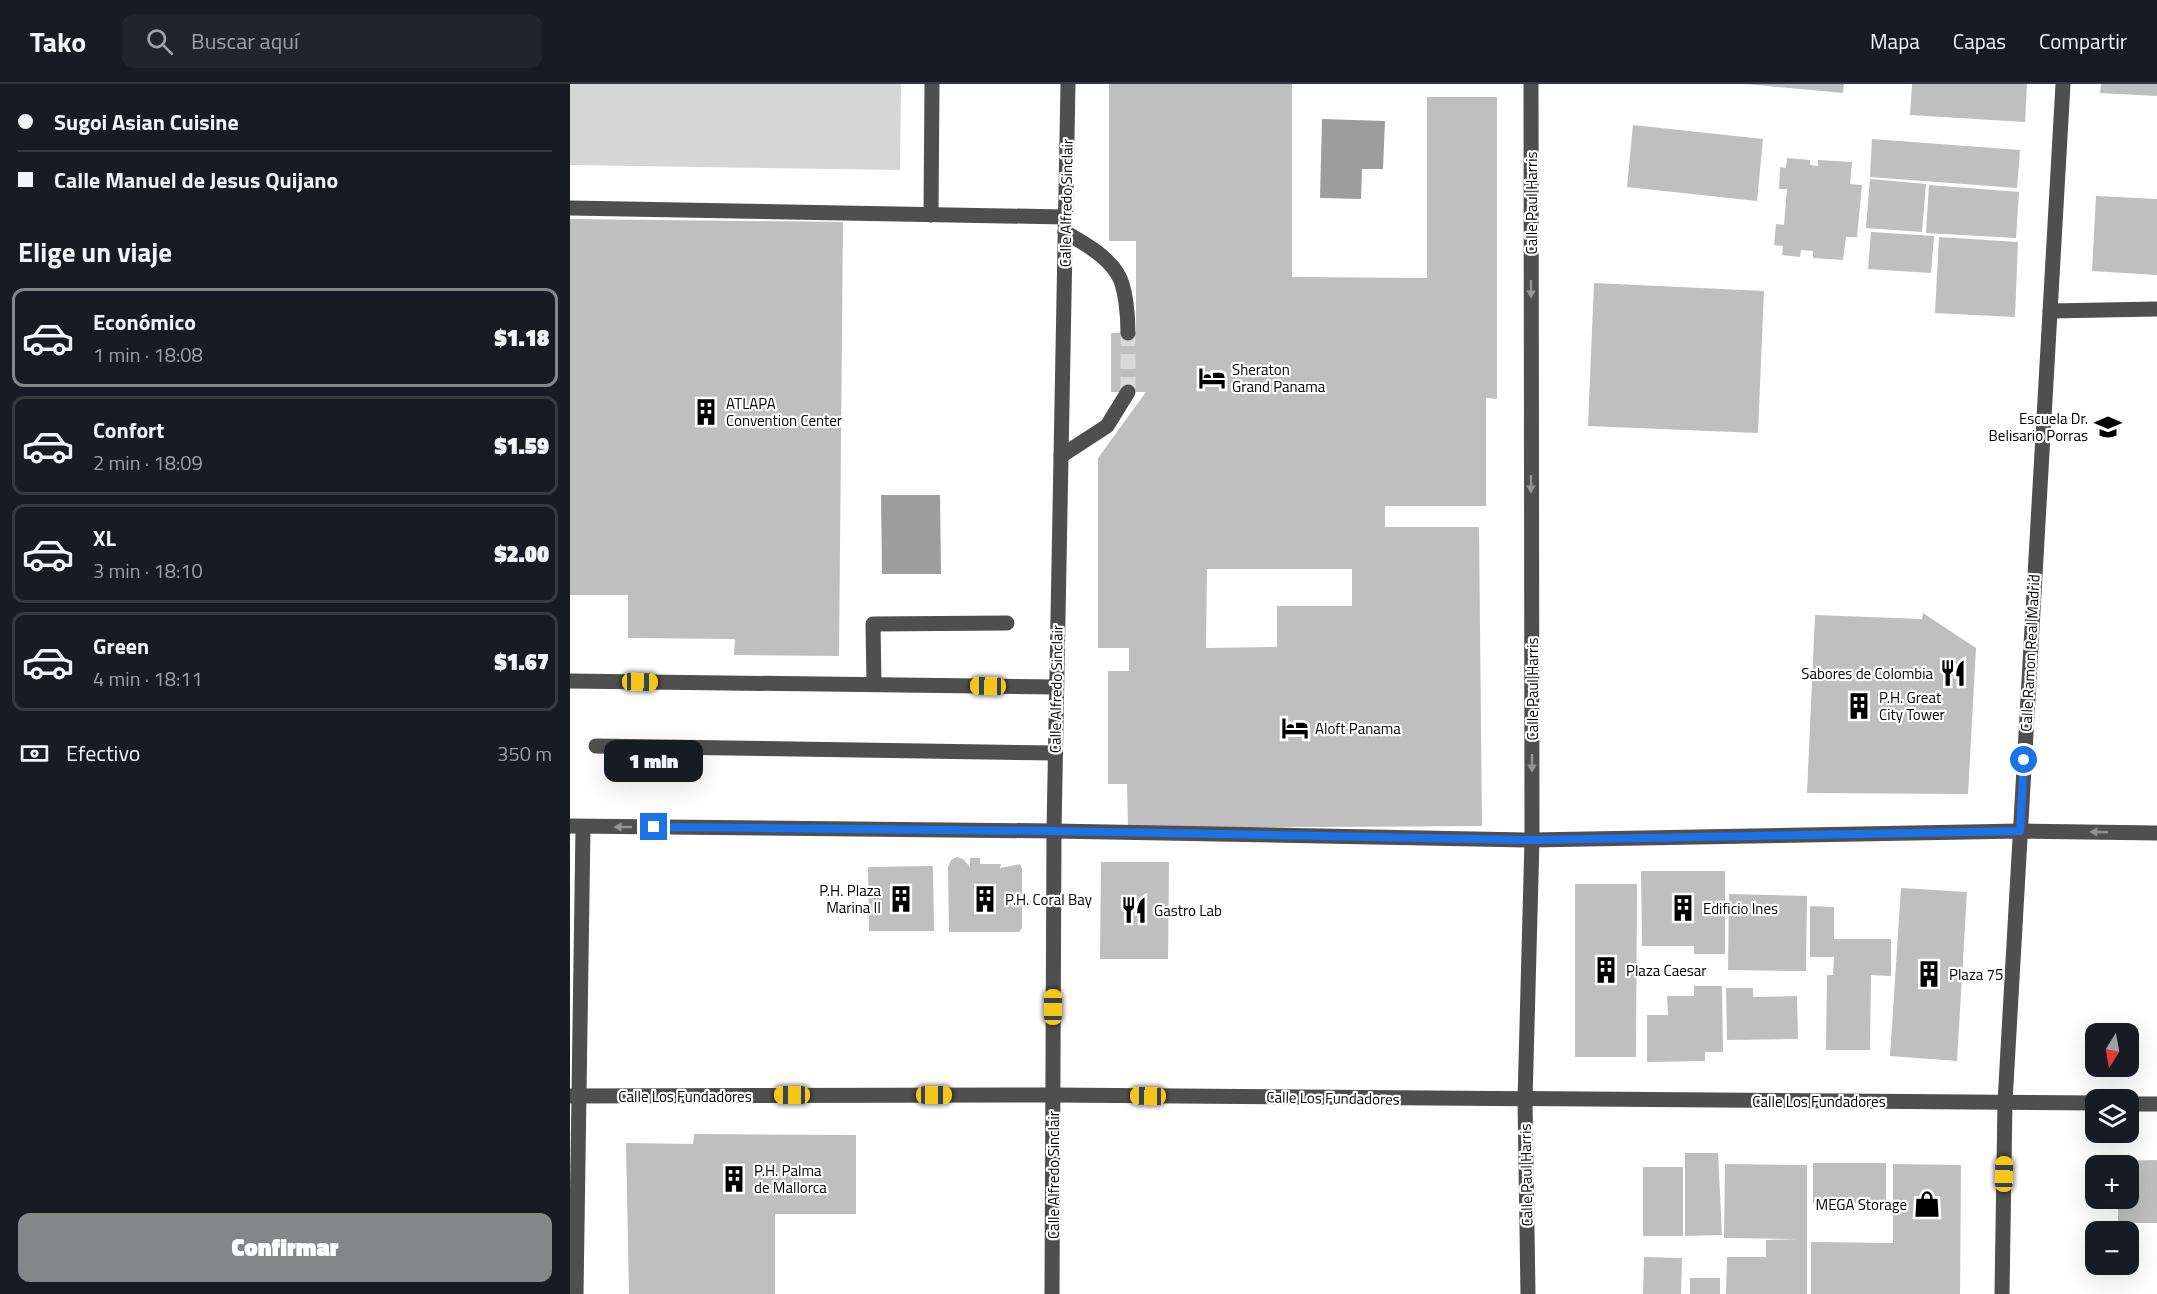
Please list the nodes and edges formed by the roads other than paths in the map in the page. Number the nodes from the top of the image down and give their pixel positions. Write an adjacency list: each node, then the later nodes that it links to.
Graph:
1 (932, 84): 6 (street)
2 (1068, 84): 7 (street, Calle Alfredo Sinclair)
3 (1531, 84): 23 (street, Calle Paul Harris, one-way to 23)
4 (2063, 84): 9 (street, Calle Ramon Real Madrid)
5 (570, 208): 6 (street)
6 (931, 215): 7 (street)
7 (1065, 225): 10 (street); 12 (street, Calle Alfredo Sinclair)
8 (2157, 309): 9 (street)
9 (2050, 311): 21 (street, Calle Ramon Real Madrid)
10 (1128, 333)
11 (1128, 392): 12 (street)
12 (1061, 456): 16 (street, Calle Alfredo Sinclair)
13 (1007, 623): 15 (street)
14 (570, 681): 15 (street)
15 (874, 684): 16 (street)
16 (1056, 687): 18 (street, Calle Alfredo Sinclair)
17 (596, 746): 18 (street)
18 (1055, 753): 20 (street, Calle Alfredo Sinclair)
19 (577, 826): 20 (street, one-way to 19); 25 (street)
20 (1054, 831): 23 (street); 24 (street, Calle Alfredo Sinclair)
21 (2020, 831): 22 (street, one-way to 21); 23 (street); 27 (street, Calle Ramon Real Madrid)
22 (2157, 833)
23 (1532, 840): 26 (street, Calle Paul Harris)
24 (1053, 1095): 25 (street, Calle Los Fundadores); 26 (street, Calle Los Fundadores); 32 (street, Calle Alfredo Sinclair)
25 (574, 1096): 31 (street)
26 (1525, 1100): 27 (street, Calle Los Fundadores); 33 (street, Calle Paul Harris)
27 (2005, 1102): 28 (street, Calle Los Fundadores); 34 (street, Calle Ramon Real Madrid)
28 (2085, 1103)
29 (2139, 1104): 30 (street)
30 (2157, 1104)
31 (576, 1294)
32 (1052, 1294)
33 (1527, 1294)
34 (2002, 1294)

